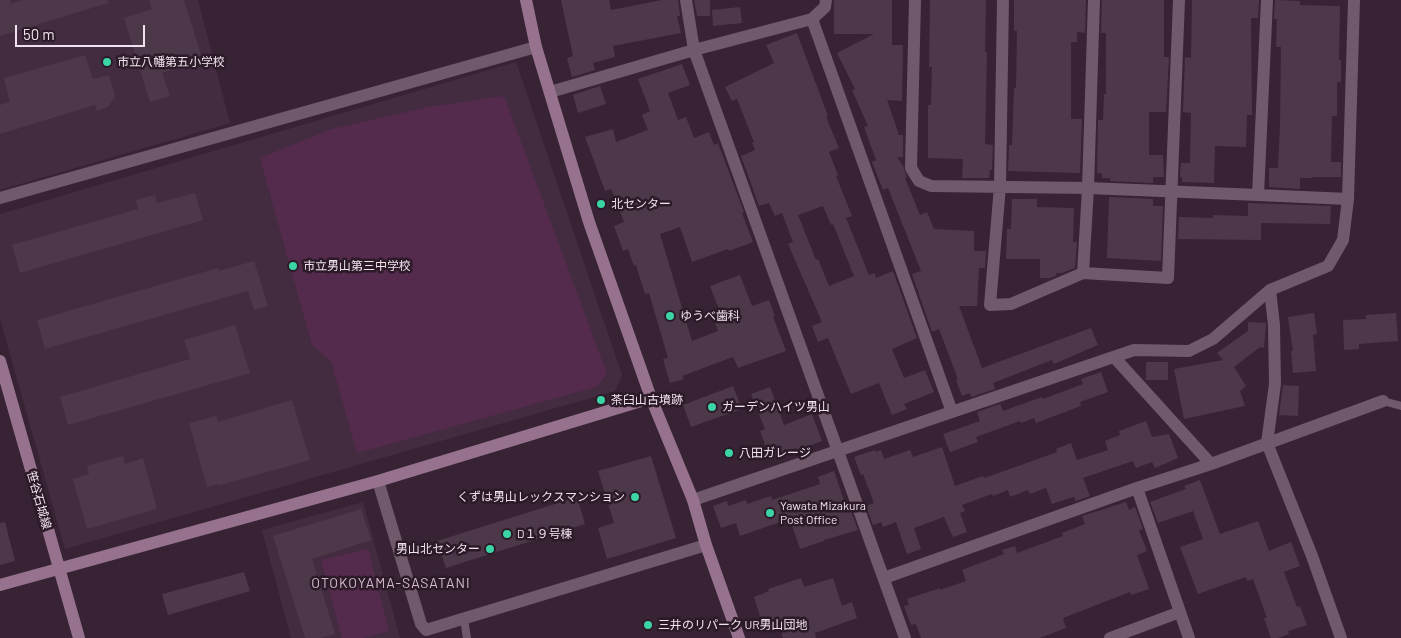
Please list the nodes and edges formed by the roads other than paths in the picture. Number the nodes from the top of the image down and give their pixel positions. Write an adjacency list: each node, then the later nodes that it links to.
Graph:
1 (526, 0): 11 (street)
2 (686, 0): 12 (street)
3 (826, 0): 10 (street)
4 (915, 0): 14 (street)
5 (1003, 0): 14 (street)
6 (1094, 0): 15 (street)
7 (1179, 0): 16 (street)
8 (1267, 0): 17 (street)
9 (1354, 0): 19 (street)
10 (812, 19): 12 (street); 27 (street)
11 (536, 48): 13 (street); 18 (street)
12 (694, 50): 13 (street); 29 (street)
13 (550, 92): 24 (street)
14 (1000, 186): 15 (street); 20 (street)
15 (1088, 188): 16 (street); 20 (street)
16 (1172, 191): 17 (street); 20 (street)
17 (1258, 194): 19 (street)
18 (0, 198)
19 (1348, 199): 21 (street)
20 (1084, 273)
21 (1270, 290): 22 (street); 28 (street)
22 (1114, 357): 27 (street); 30 (street)
23 (0, 361): 35 (street, 笹谷石城線)
24 (651, 398): 31 (street); 33 (street)
25 (1383, 402): 26 (lane); 28 (street)
26 (1401, 406)
27 (952, 412): 29 (street)
28 (1267, 443): 30 (street); 46 (street)
29 (838, 451): 33 (street); 36 (street)
30 (1211, 464): 32 (street)
31 (378, 481): 35 (street); 39 (street)
32 (1137, 488): 36 (street); 38 (street)
33 (693, 500): 34 (street)
34 (706, 545): 39 (street); 42 (street)
35 (59, 568): 37 (street); 40 (street, 笹谷石城線)
36 (884, 578): 43 (street)
37 (0, 585)
38 (1180, 612): 44 (street); 45 (street)
39 (464, 619): 41 (lane)
40 (79, 638)
41 (467, 638)
42 (739, 638)
43 (905, 638)
44 (1110, 638)
45 (1189, 638)
46 (1341, 638)

